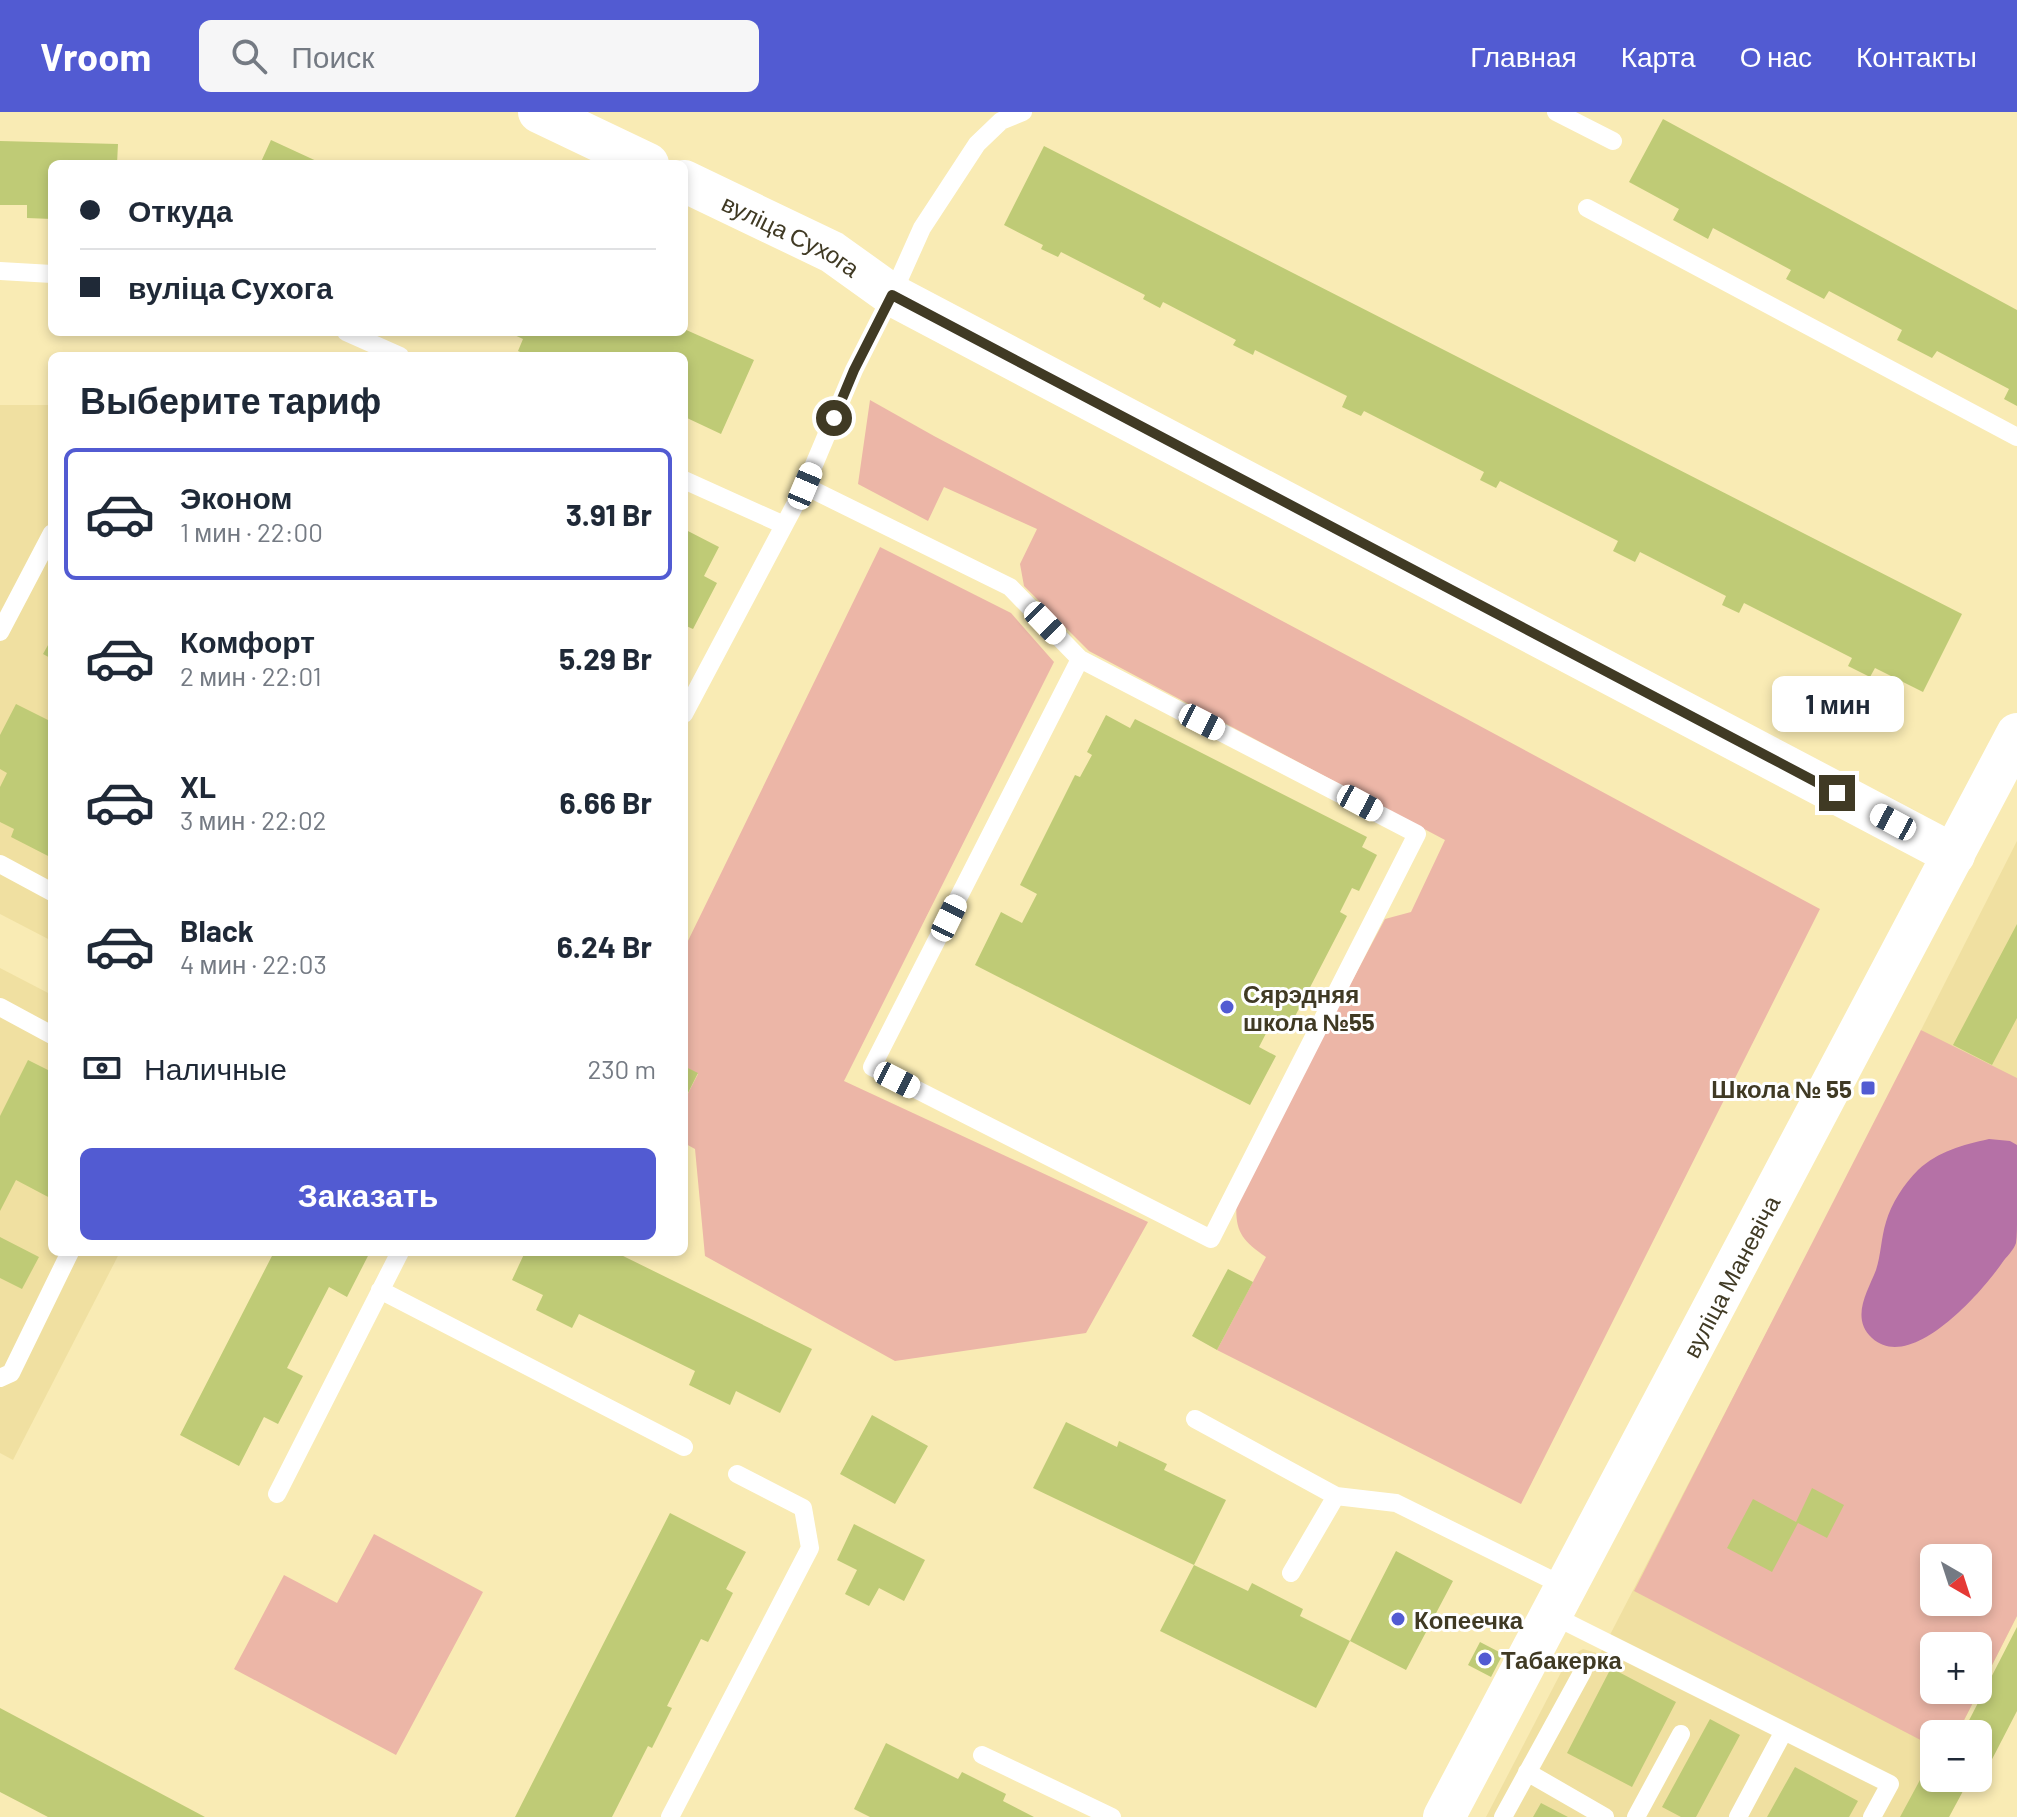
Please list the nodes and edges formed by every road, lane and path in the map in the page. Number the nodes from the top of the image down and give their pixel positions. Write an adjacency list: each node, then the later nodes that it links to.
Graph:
1 (539, 112): 5 (street)
2 (1023, 112): 10 (lane)
3 (1556, 112): 4 (lane)
4 (1613, 141)
5 (640, 160)
6 (688, 183): 10 (street, вуліца Сухога)
7 (1587, 208): 13 (lane)
8 (0, 271): 9 (lane)
9 (48, 274)
10 (892, 295): 15 (lane); 22 (street, вуліца Сухога)
11 (355, 336): 12 (lane)
12 (391, 352)
13 (2017, 437)
14 (688, 482): 16 (lane)
15 (805, 486): 16 (lane); 19 (lane)
16 (784, 525): 20 (lane)
17 (48, 541): 18 (lane)
18 (0, 632)
19 (1080, 659): 19 (lane)
20 (688, 706)
21 (2017, 734): 22 (street, вуліца Маневіча)
22 (1954, 855): 37 (street, вуліца Маневіча)
23 (0, 864): 24 (lane)
24 (48, 890)
25 (0, 1007): 26 (lane)
26 (48, 1033)
27 (68, 1256): 30 (lane)
28 (398, 1256): 29 (lane)
29 (380, 1290): 32 (lane); 34 (lane)
30 (0, 1378)
31 (1195, 1419): 35 (lane)
32 (684, 1447)
33 (737, 1474): 43 (lane)
34 (277, 1494)
35 (1336, 1496): 36 (lane); 37 (lane)
36 (1291, 1573)
37 (1559, 1601): 39 (lane); 45 (street, вуліца Маневіча)
38 (1583, 1671): 42 (lane)
39 (1784, 1731): 49 (lane); 50 (lane)
40 (1681, 1734): 48 (lane)
41 (982, 1755): 44 (lane)
42 (1527, 1772): 46 (lane); 47 (lane)
43 (670, 1817)
44 (1112, 1817)
45 (1444, 1817)
46 (1503, 1817)
47 (1605, 1817)
48 (1636, 1817)
49 (1738, 1817)
50 (1872, 1817)

